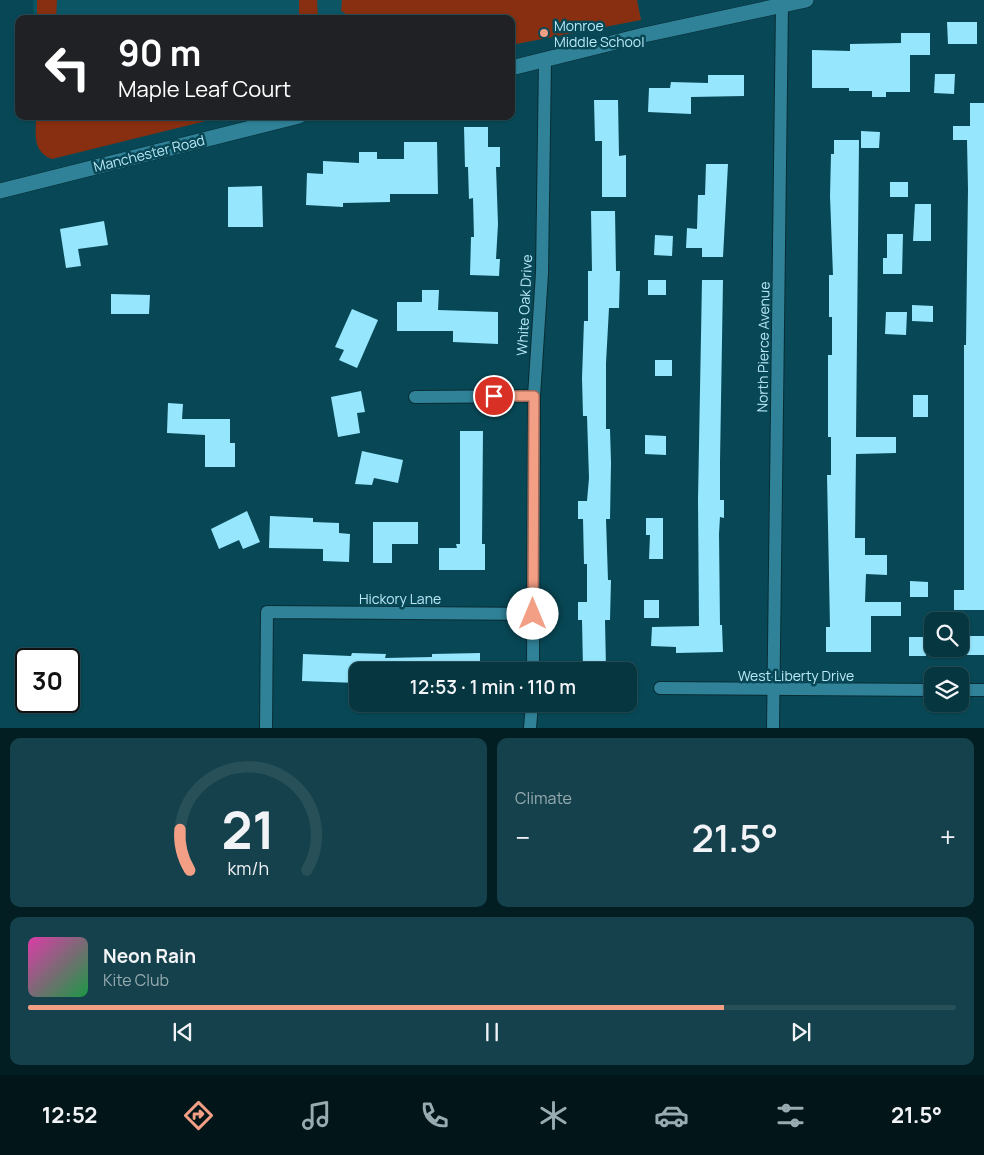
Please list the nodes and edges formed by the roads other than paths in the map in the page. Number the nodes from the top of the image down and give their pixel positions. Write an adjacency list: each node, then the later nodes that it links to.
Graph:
1 (806, 0): 2 (street)
2 (782, 5): 3 (street); 12 (street, North Pierce Avenue)
3 (545, 60): 4 (street); 7 (street, White Oak Drive)
4 (515, 67)
5 (283, 120): 6 (street, Manchester Road)
6 (0, 190)
7 (534, 396): 8 (street); 9 (street, White Oak Drive)
8 (415, 397)
9 (533, 614): 10 (street, White Oak Drive); 17 (street, Hickory Lane)
10 (533, 662)
11 (660, 688): 12 (street, West Liberty Drive)
12 (773, 690): 13 (street, West Liberty Drive); 19 (street, North Pierce Avenue)
13 (924, 690)
14 (969, 690): 15 (street)
15 (984, 690)
16 (531, 712): 18 (street)
17 (266, 728)
18 (530, 728)
19 (772, 728)

